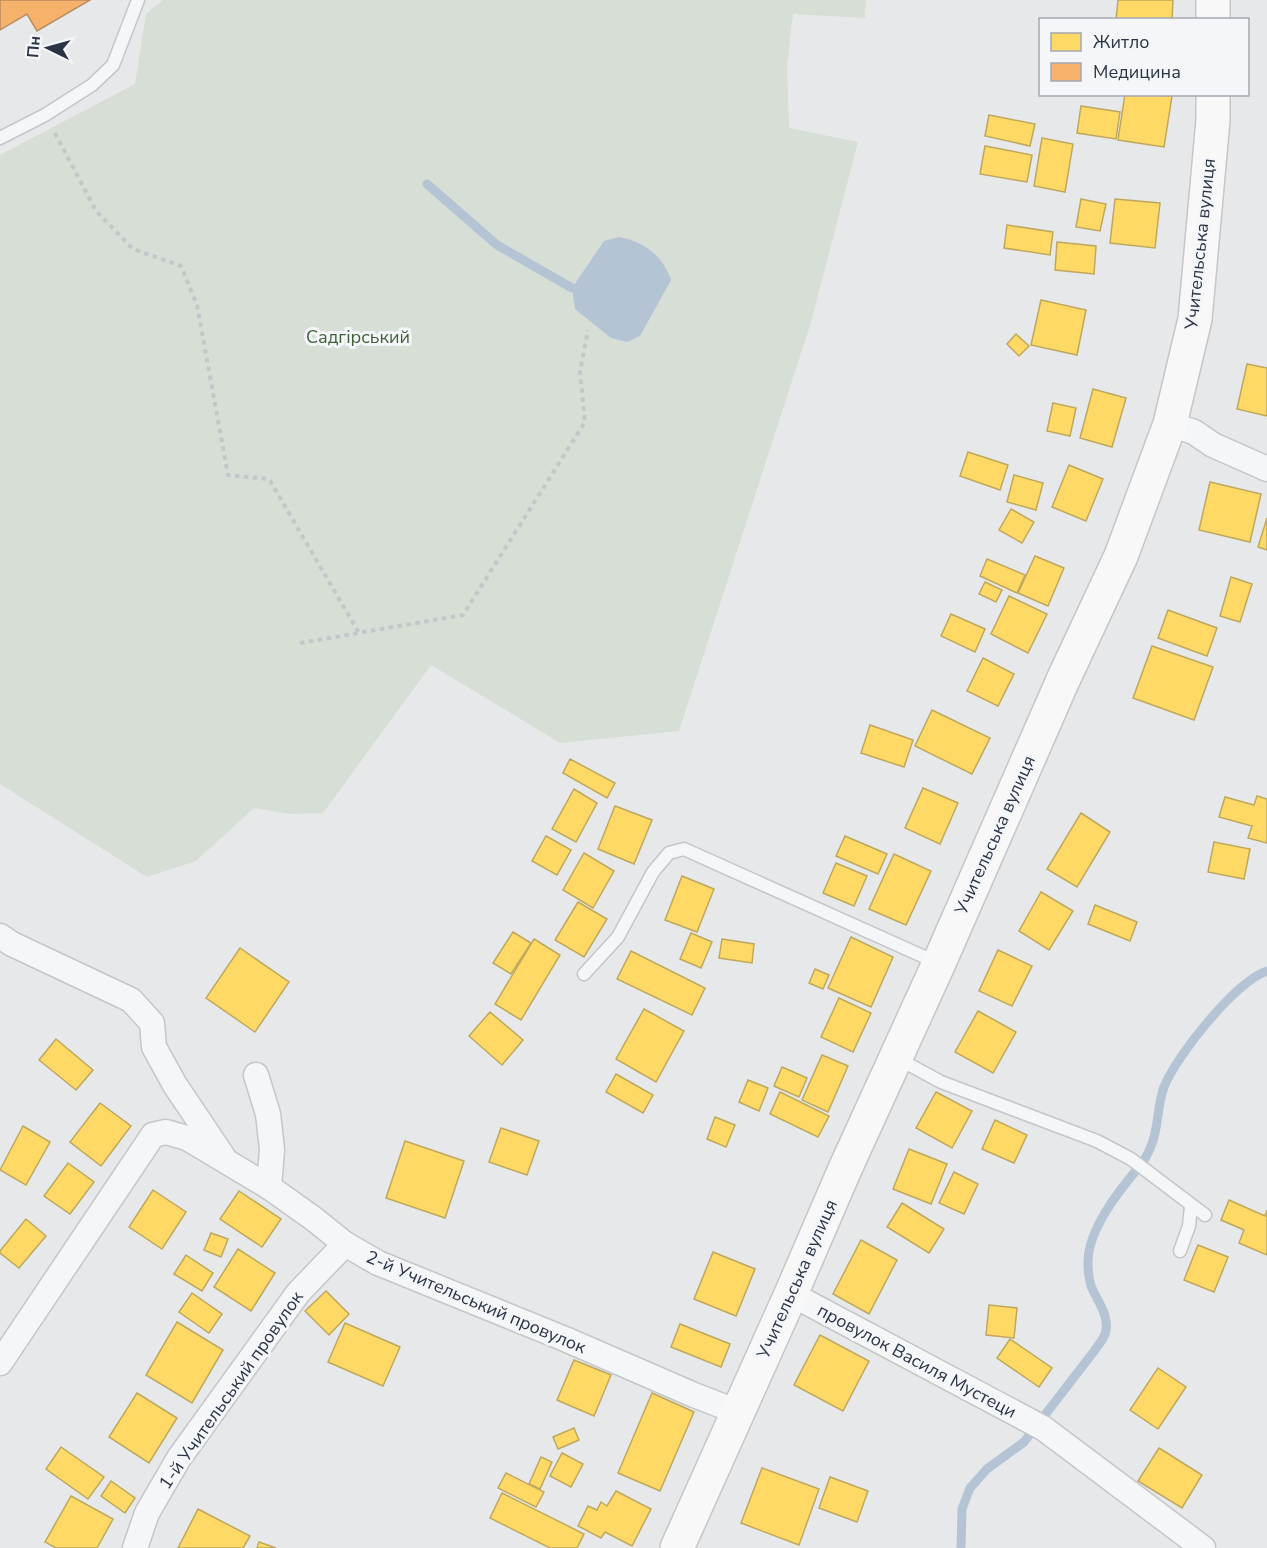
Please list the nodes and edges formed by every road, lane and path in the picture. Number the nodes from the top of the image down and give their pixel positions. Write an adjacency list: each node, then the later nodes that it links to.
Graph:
1 (138, 0): 5 (lane)
2 (1213, 0): 3 (main road)
3 (1213, 18)
4 (1213, 96): 8 (main road, Учительська вулиця)
5 (45, 115): 6 (lane); 10 (path)
6 (0, 138)
7 (588, 330): 10 (path)
8 (1170, 424): 9 (street); 13 (main road, Учительська вулиця)
9 (1267, 469)
10 (359, 633): 11 (path)
11 (300, 643)
12 (0, 936): 17 (street)
13 (939, 963): 14 (lane); 15 (main road, Учительська вулиця)
14 (584, 975)
15 (896, 1058): 19 (lane); 23 (main road, Учительська вулиця)
16 (256, 1076): 18 (street)
17 (225, 1160): 18 (street, 2-й Учительський провулок); 24 (street, 2-й Учительський провулок)
18 (269, 1187): 21 (street, 2-й Учительський провулок)
19 (1191, 1206): 20 (lane); 22 (lane)
20 (1205, 1215)
21 (345, 1244): 25 (street, 2-й Учительський провулок); 26 (street, 1-й Учительський провулок)
22 (1180, 1251)
23 (791, 1294): 25 (main road, Учительська вулиця); 28 (street, провулок Василя Мустеци)
24 (0, 1363)
25 (738, 1412): 27 (main road, Учительська вулиця)
26 (135, 1548)
27 (677, 1548)
28 (1203, 1548)

